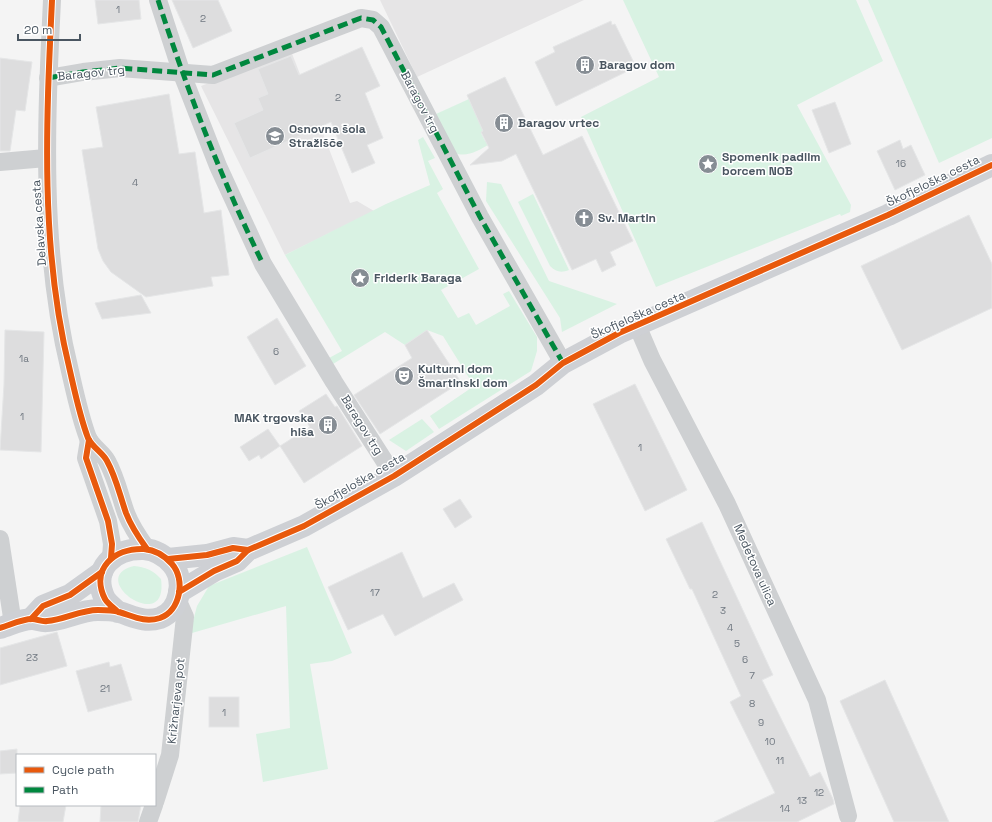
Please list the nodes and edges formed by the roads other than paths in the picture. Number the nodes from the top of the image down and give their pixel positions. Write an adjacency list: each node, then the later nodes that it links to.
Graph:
1 (52, 0): 4 (street, Delavska cesta)
2 (158, 0): 3 (street)
3 (182, 74): 4 (street, Baragov trg); 9 (street, Baragov trg); 11 (street, Baragov trg)
4 (48, 78): 5 (street, Delavska cesta)
5 (46, 158): 6 (street); 10 (street, Delavska cesta)
6 (0, 162)
7 (992, 165): 8 (street, Škofjeloška cesta)
8 (637, 325): 9 (street, Škofjeloška cesta); 22 (street, Medetova ulica)
9 (563, 363): 11 (street, Škofjeloška cesta)
10 (89, 440): 13 (street, Delavska cesta); 16 (street, Delavska cesta)
11 (394, 476): 14 (street, Škofjeloška cesta)
12 (0, 539): 19 (street)
13 (147, 549): 15 (street); 16 (street)
14 (248, 550): 15 (street, Škofjeloška cesta); 17 (street, Škofjeloška cesta)
15 (168, 559): 17 (street)
16 (106, 565): 18 (street); 19 (street)
17 (178, 595): 18 (street); 20 (street, Križnarjeva pot)
18 (118, 612): 19 (street)
19 (15, 623)
20 (156, 801)
21 (154, 806): 23 (street, Križnarjeva pot)
22 (848, 816)
23 (148, 822)

